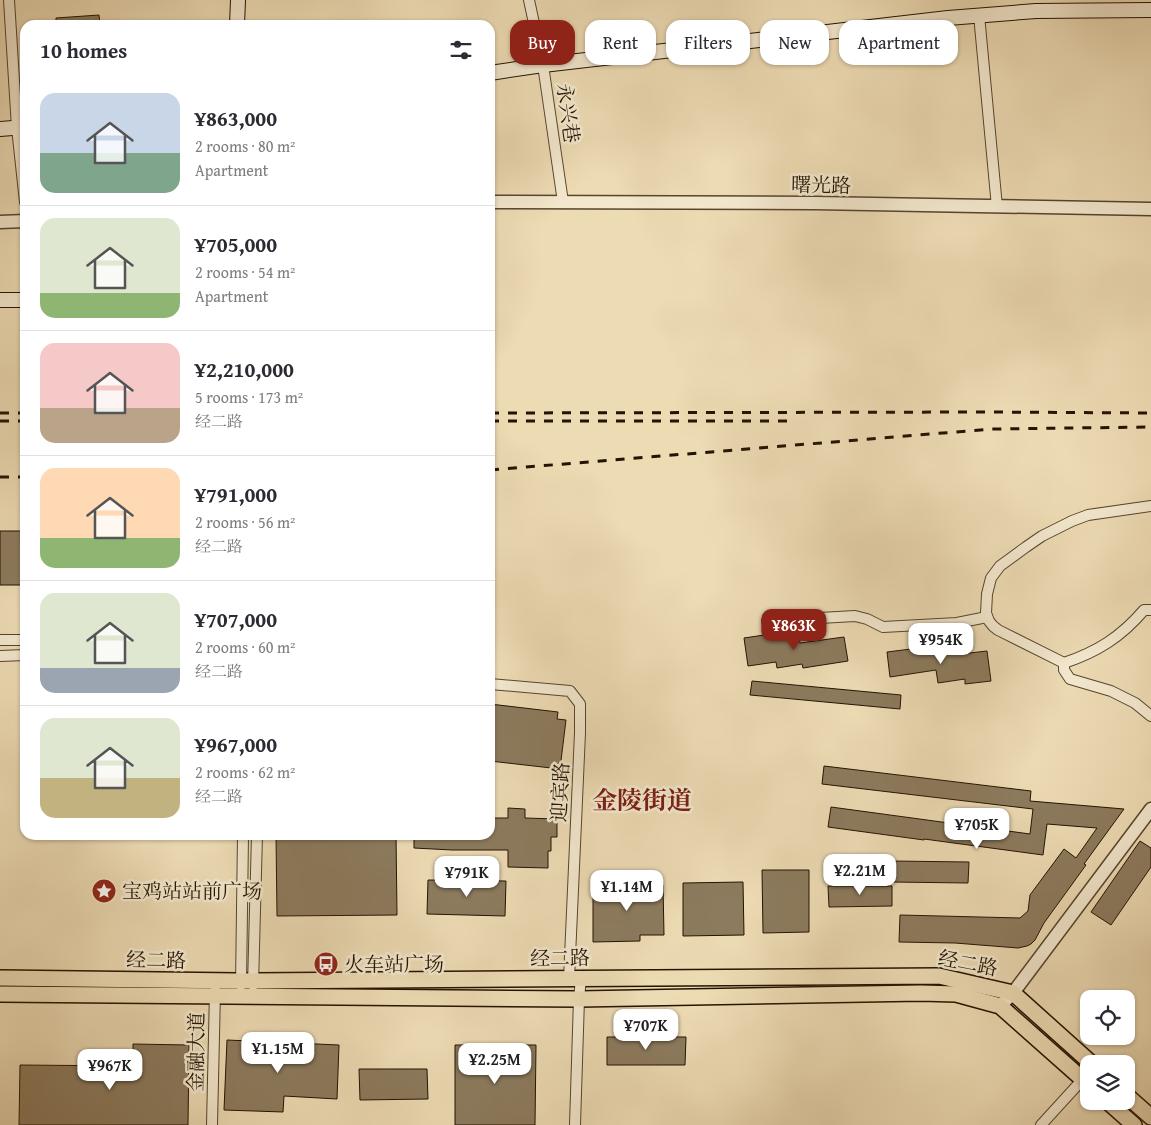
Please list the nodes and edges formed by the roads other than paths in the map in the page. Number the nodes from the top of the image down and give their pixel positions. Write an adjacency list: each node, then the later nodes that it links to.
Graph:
1 (9, 0): 11 (street)
2 (238, 0): 6 (main road)
3 (529, 0): 7 (street, 永兴巷)
4 (1151, 10): 5 (main road)
5 (979, 15): 8 (main road); 16 (street)
6 (236, 20)
7 (533, 20)
8 (575, 61)
9 (543, 65): 10 (main road); 15 (street, 永兴巷)
10 (495, 72)
11 (20, 116)
12 (20, 127): 13 (main road)
13 (0, 129)
14 (495, 202): 15 (street, 曙光路)
15 (563, 202): 16 (street, 曙光路)
16 (997, 207): 17 (street, 曙光路)
17 (1151, 209)
18 (20, 221): 19 (street)
19 (0, 222)
20 (0, 300): 21 (main road)
21 (20, 300)
22 (1151, 506): 24 (street)
23 (1151, 610): 30 (street)
24 (987, 617): 25 (street); 30 (street)
25 (766, 621)
26 (0, 640): 27 (street)
27 (20, 640)
28 (20, 655): 29 (street)
29 (0, 656)
30 (1064, 663): 32 (street)
31 (495, 684): 37 (street, 迎宾路)
32 (1151, 716)
33 (1151, 809): 40 (street)
34 (243, 840): 39 (street)
35 (256, 840): 39 (street)
36 (0, 978): 38 (main road, 经二路)
37 (575, 978): 39 (main road, 经二路); 40 (main road, 经二路); 42 (street, 迎宾路)
38 (215, 988): 39 (main road, 经二路); 41 (main road, 经二路); 50 (street, 金融大道)
39 (247, 989): 42 (main road, 经二路)
40 (1013, 993): 43 (street); 44 (main road, 经二路)
41 (0, 994)
42 (579, 999): 43 (main road, 经二路); 51 (street, 迎宾路)
43 (1000, 1006): 45 (main road, 经二路)
44 (1082, 1055)
45 (1080, 1077)
46 (1080, 1088): 52 (street)
47 (1135, 1103): 49 (main road)
48 (1117, 1110): 53 (main road)
49 (1151, 1117)
50 (212, 1125)
51 (575, 1125)
52 (1041, 1125)
53 (1134, 1125)

